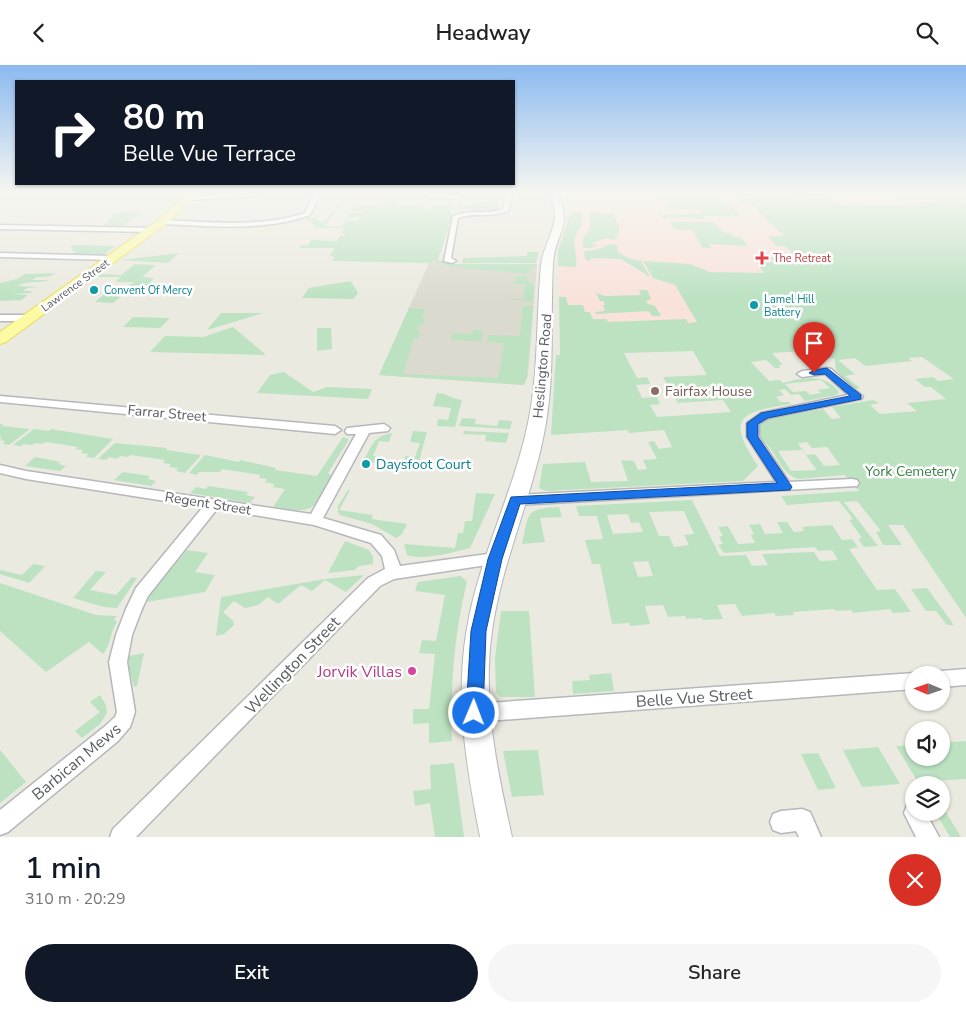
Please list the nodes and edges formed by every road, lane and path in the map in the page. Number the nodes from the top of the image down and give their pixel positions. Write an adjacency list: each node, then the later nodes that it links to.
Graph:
1 (154, 228): 5 (main road, Lawrence Street)
2 (454, 228): 6 (street)
3 (556, 228): 17 (street, Heslington Road)
4 (0, 255): 5 (street)
5 (112, 258): 8 (main road, Lawrence Street)
6 (452, 261)
7 (0, 318): 8 (street)
8 (29, 318): 9 (main road, Lawrence Street)
9 (0, 339)
10 (802, 374): 16 (street)
11 (0, 399): 13 (street, Farrar Street)
12 (384, 428): 19 (street)
13 (334, 429)
14 (0, 469): 18 (street, Regent Street)
15 (852, 483): 16 (street)
16 (786, 487): 17 (street)
17 (515, 500): 20 (street, Heslington Road)
18 (213, 505): 19 (street, Regent Street); 28 (street, Barbican Mews)
19 (315, 520): 21 (street, Regent Street)
20 (495, 559): 21 (street, Wellington Street); 25 (street, Heslington Road)
21 (394, 573): 29 (street, Wellington Street)
22 (966, 677): 23 (street)
23 (950, 678)
24 (905, 682): 25 (street, Belle Vue Street)
25 (474, 713): 30 (street, Heslington Road)
26 (919, 821): 32 (street)
27 (781, 822): 31 (street)
28 (0, 824)
29 (121, 837)
30 (496, 837)
31 (810, 837)
32 (928, 837)

